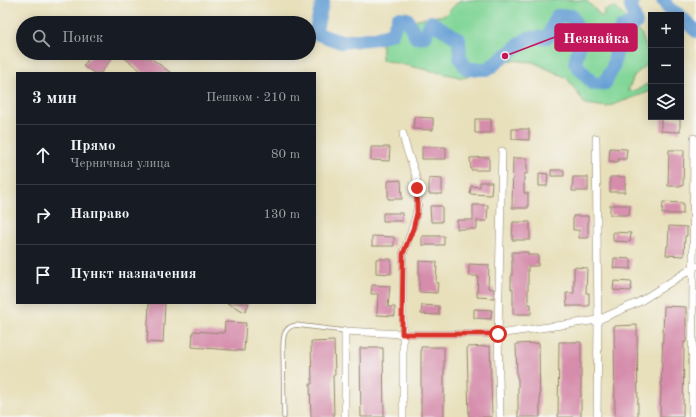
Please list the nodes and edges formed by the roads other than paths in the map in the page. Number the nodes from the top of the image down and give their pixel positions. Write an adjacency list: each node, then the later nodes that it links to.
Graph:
1 (403, 134): 8 (street)
2 (596, 138): 6 (street)
3 (694, 138): 5 (street)
4 (502, 151): 9 (street)
5 (695, 267): 6 (street); 15 (street)
6 (598, 320): 9 (street); 14 (street)
7 (345, 331): 8 (street); 10 (lane); 11 (street)
8 (402, 334): 9 (street); 12 (street)
9 (498, 334): 13 (street)
10 (284, 417)
11 (345, 417)
12 (403, 417)
13 (500, 417)
14 (597, 417)
15 (692, 417)

